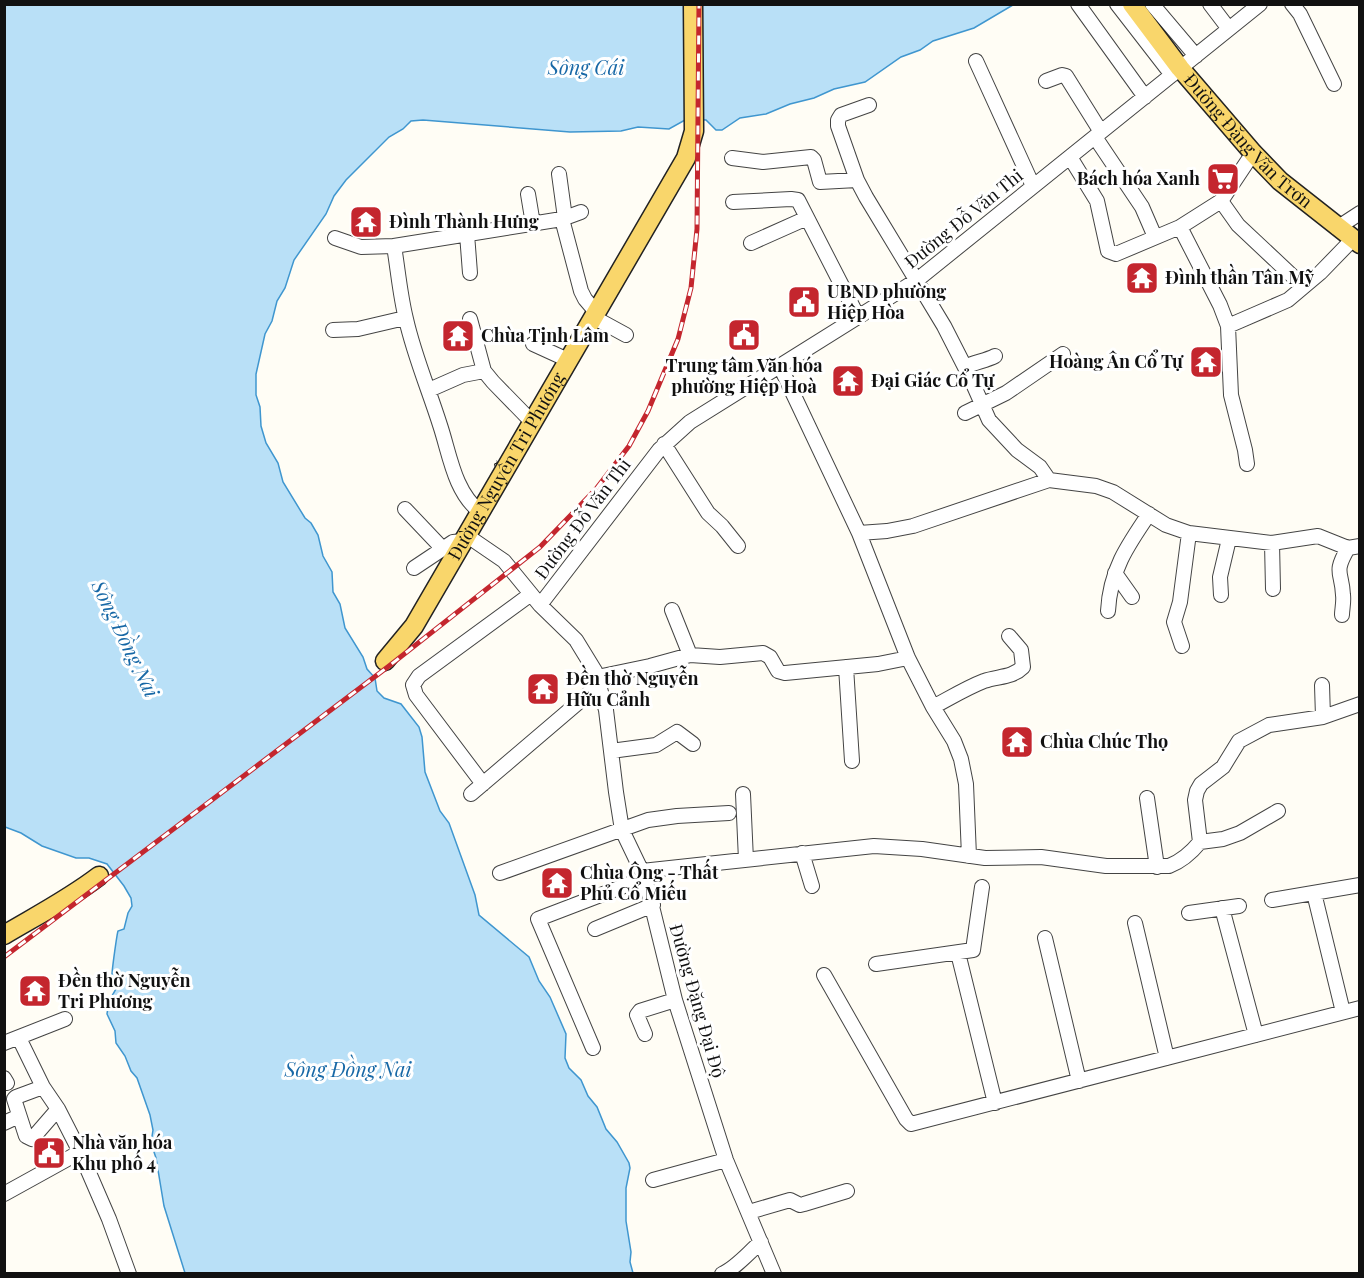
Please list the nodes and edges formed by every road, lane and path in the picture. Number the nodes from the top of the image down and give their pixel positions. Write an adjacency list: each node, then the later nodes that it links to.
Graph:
1 (693, 4): 43 (main road, Đường Nguyễn Tri Phương)
2 (1078, 4): 15 (street)
3 (1117, 4): 12 (street)
4 (1132, 4): 12 (main road, Đường Đặng Văn Trơn)
5 (1152, 4): 10 (street)
6 (1210, 4): 9 (street)
7 (1260, 4): 9 (street, Đường Đỗ Văn Thi)
8 (1292, 4): 14 (street)
9 (1229, 29): 10 (street, Đường Đỗ Văn Thi)
10 (1196, 56): 12 (street, Đường Đỗ Văn Thi)
11 (976, 61): 23 (street)
12 (1176, 71): 15 (street, Đường Đỗ Văn Thi); 18 (main road, Đường Đặng Văn Trơn)
13 (1046, 81): 17 (street)
14 (1334, 84)
15 (1145, 97): 17 (street, Đường Đỗ Văn Thi)
16 (869, 105): 22 (street)
17 (1098, 135): 19 (street, Đường Đỗ Văn Thi); 35 (street)
18 (1254, 153): 25 (street); 33 (main road, Đường Đặng Văn Trơn)
19 (1070, 157): 23 (street, Đường Đỗ Văn Thi); 35 (street)
20 (732, 158): 22 (street)
21 (559, 174): 30 (street)
22 (857, 180): 41 (street)
23 (1033, 186): 41 (street, Đường Đỗ Văn Thi)
24 (528, 194): 31 (street)
25 (1221, 201): 32 (street); 42 (street)
26 (733, 202): 29 (street)
27 (581, 212): 30 (street)
28 (1359, 213): 33 (street)
29 (807, 218): 38 (street); 44 (street)
30 (563, 219): 31 (street); 43 (street)
31 (533, 224): 34 (street)
32 (1180, 227): 35 (street); 47 (street)
33 (1337, 228): 37 (main road, Đường Đặng Văn Trơn)
34 (467, 234): 39 (street); 40 (street)
35 (1155, 237)
36 (335, 238): 39 (street)
37 (1356, 242): 42 (street)
38 (752, 243)
39 (394, 246): 45 (street)
40 (471, 273)
41 (916, 280): 44 (street, Đường Đỗ Văn Thi); 55 (street)
42 (1304, 286): 47 (street)
43 (595, 315): 49 (street); 53 (main road, Đường Nguyễn Tri Phương)
44 (858, 317): 54 (street, Đường Đỗ Văn Thi)
45 (405, 318): 48 (street); 57 (street)
46 (470, 319): 56 (street)
47 (1227, 326): 62 (street)
48 (333, 330)
49 (626, 335)
50 (533, 344): 53 (street)
51 (1064, 354): 58 (street)
52 (995, 356): 55 (street)
53 (568, 360): 60 (main road, Đường Nguyễn Tri Phương)
54 (780, 366): 61 (street, Đường Đỗ Văn Thi); 67 (street)
55 (965, 367): 58 (street)
56 (484, 371): 57 (street); 60 (street)
57 (429, 390): 65 (street)
58 (982, 406): 59 (street); 63 (street)
59 (965, 413)
60 (532, 422): 65 (main road, Đường Nguyễn Tri Phương)
61 (664, 444): 72 (street); 81 (street, Đường Đỗ Văn Thi)
62 (1247, 464)
63 (1049, 480): 66 (street); 67 (street)
64 (405, 509): 74 (street)
65 (480, 512): 69 (main road, Đường Nguyễn Tri Phương)
66 (1149, 514): 68 (street); 76 (street)
67 (859, 532): 89 (street)
68 (1190, 533): 70 (street); 86 (street)
69 (465, 538): 74 (street); 78 (street, Đường Đặng Đại Độ); 88 (main road, Đường Nguyễn Tri Phương)
70 (1229, 539): 71 (street); 79 (street)
71 (1272, 543): 73 (street); 77 (street)
72 (738, 546)
73 (1354, 547): 84 (street)
74 (443, 549): 75 (street)
75 (414, 568)
76 (1115, 573): 80 (street); 83 (street)
77 (1273, 589)
78 (531, 594): 81 (street, Đường Đặng Đại Độ); 99 (street)
79 (1221, 595)
80 (1131, 597)
81 (540, 605): 91 (street, Đường Đặng Đại Độ)
82 (672, 610): 87 (street)
83 (1108, 611)
84 (1342, 615)
85 (1008, 636): 94 (street)
86 (1182, 646)
87 (690, 655): 90 (street); 91 (street)
88 (383, 658)
89 (908, 658): 90 (street); 94 (street)
90 (846, 667): 98 (street)
91 (601, 680): 97 (street, Đường Đặng Đại Độ); 99 (street)
92 (1322, 685): 95 (street)
93 (1359, 704): 95 (street)
94 (933, 707): 108 (street)
95 (1323, 717): 106 (street)
96 (693, 744): 97 (street)
97 (611, 751): 105 (street, Đường Đặng Đại Độ)
98 (852, 761)
99 (483, 784): 100 (street)
100 (471, 794)
101 (743, 794): 109 (street)
102 (1147, 798): 110 (street)
103 (1278, 811): 106 (street)
104 (729, 813): 105 (street)
105 (622, 830): 111 (street); 113 (street, Đường Đặng Đại Độ)
106 (1200, 842): 110 (street)
107 (802, 853): 108 (street); 109 (street); 115 (street)
108 (969, 856): 110 (street)
109 (746, 860): 113 (street)
110 (1157, 867)
111 (500, 873)
112 (97, 874): 125 (main road)
113 (644, 874): 119 (street, Đường Đặng Đại Độ); 138 (street)
114 (1359, 885): 117 (street)
115 (812, 886)
116 (982, 887): 127 (street)
117 (1314, 893): 118 (street); 132 (street)
118 (1272, 900)
119 (653, 905): 124 (street); 130 (street, Đường Đặng Đại Độ)
120 (1239, 906): 121 (street)
121 (1222, 908): 122 (street); 135 (street)
122 (1190, 913)
123 (1135, 923): 139 (street)
124 (595, 929)
125 (4, 935)
126 (1045, 938): 140 (street)
127 (958, 953): 128 (street); 142 (street)
128 (876, 964)
129 (824, 975): 142 (street)
130 (675, 1000): 134 (street); 147 (street, Đường Đặng Đại Độ)
131 (1359, 1008): 132 (street)
132 (1344, 1012): 135 (street)
133 (65, 1019): 136 (street)
134 (645, 1034)
135 (1256, 1035): 139 (street)
136 (19, 1038): 137 (street); 141 (street)
137 (4, 1043)
138 (593, 1048)
139 (1167, 1058): 140 (street)
140 (1079, 1081): 142 (street)
141 (43, 1087): 143 (street); 144 (street)
142 (995, 1103)
143 (58, 1108): 144 (street); 146 (street)
144 (19, 1116): 145 (street)
145 (4, 1123)
146 (80, 1152): 150 (street); 153 (street)
147 (726, 1160): 148 (street); 151 (street, Đường Đặng Đại Độ)
148 (653, 1180)
149 (847, 1191): 151 (street)
150 (4, 1194)
151 (749, 1212): 152 (street, Đường Đặng Đại Độ)
152 (761, 1242): 154 (street); 155 (street, Đường Đặng Đại Độ)
153 (129, 1274)
154 (722, 1274)
155 (774, 1274)

